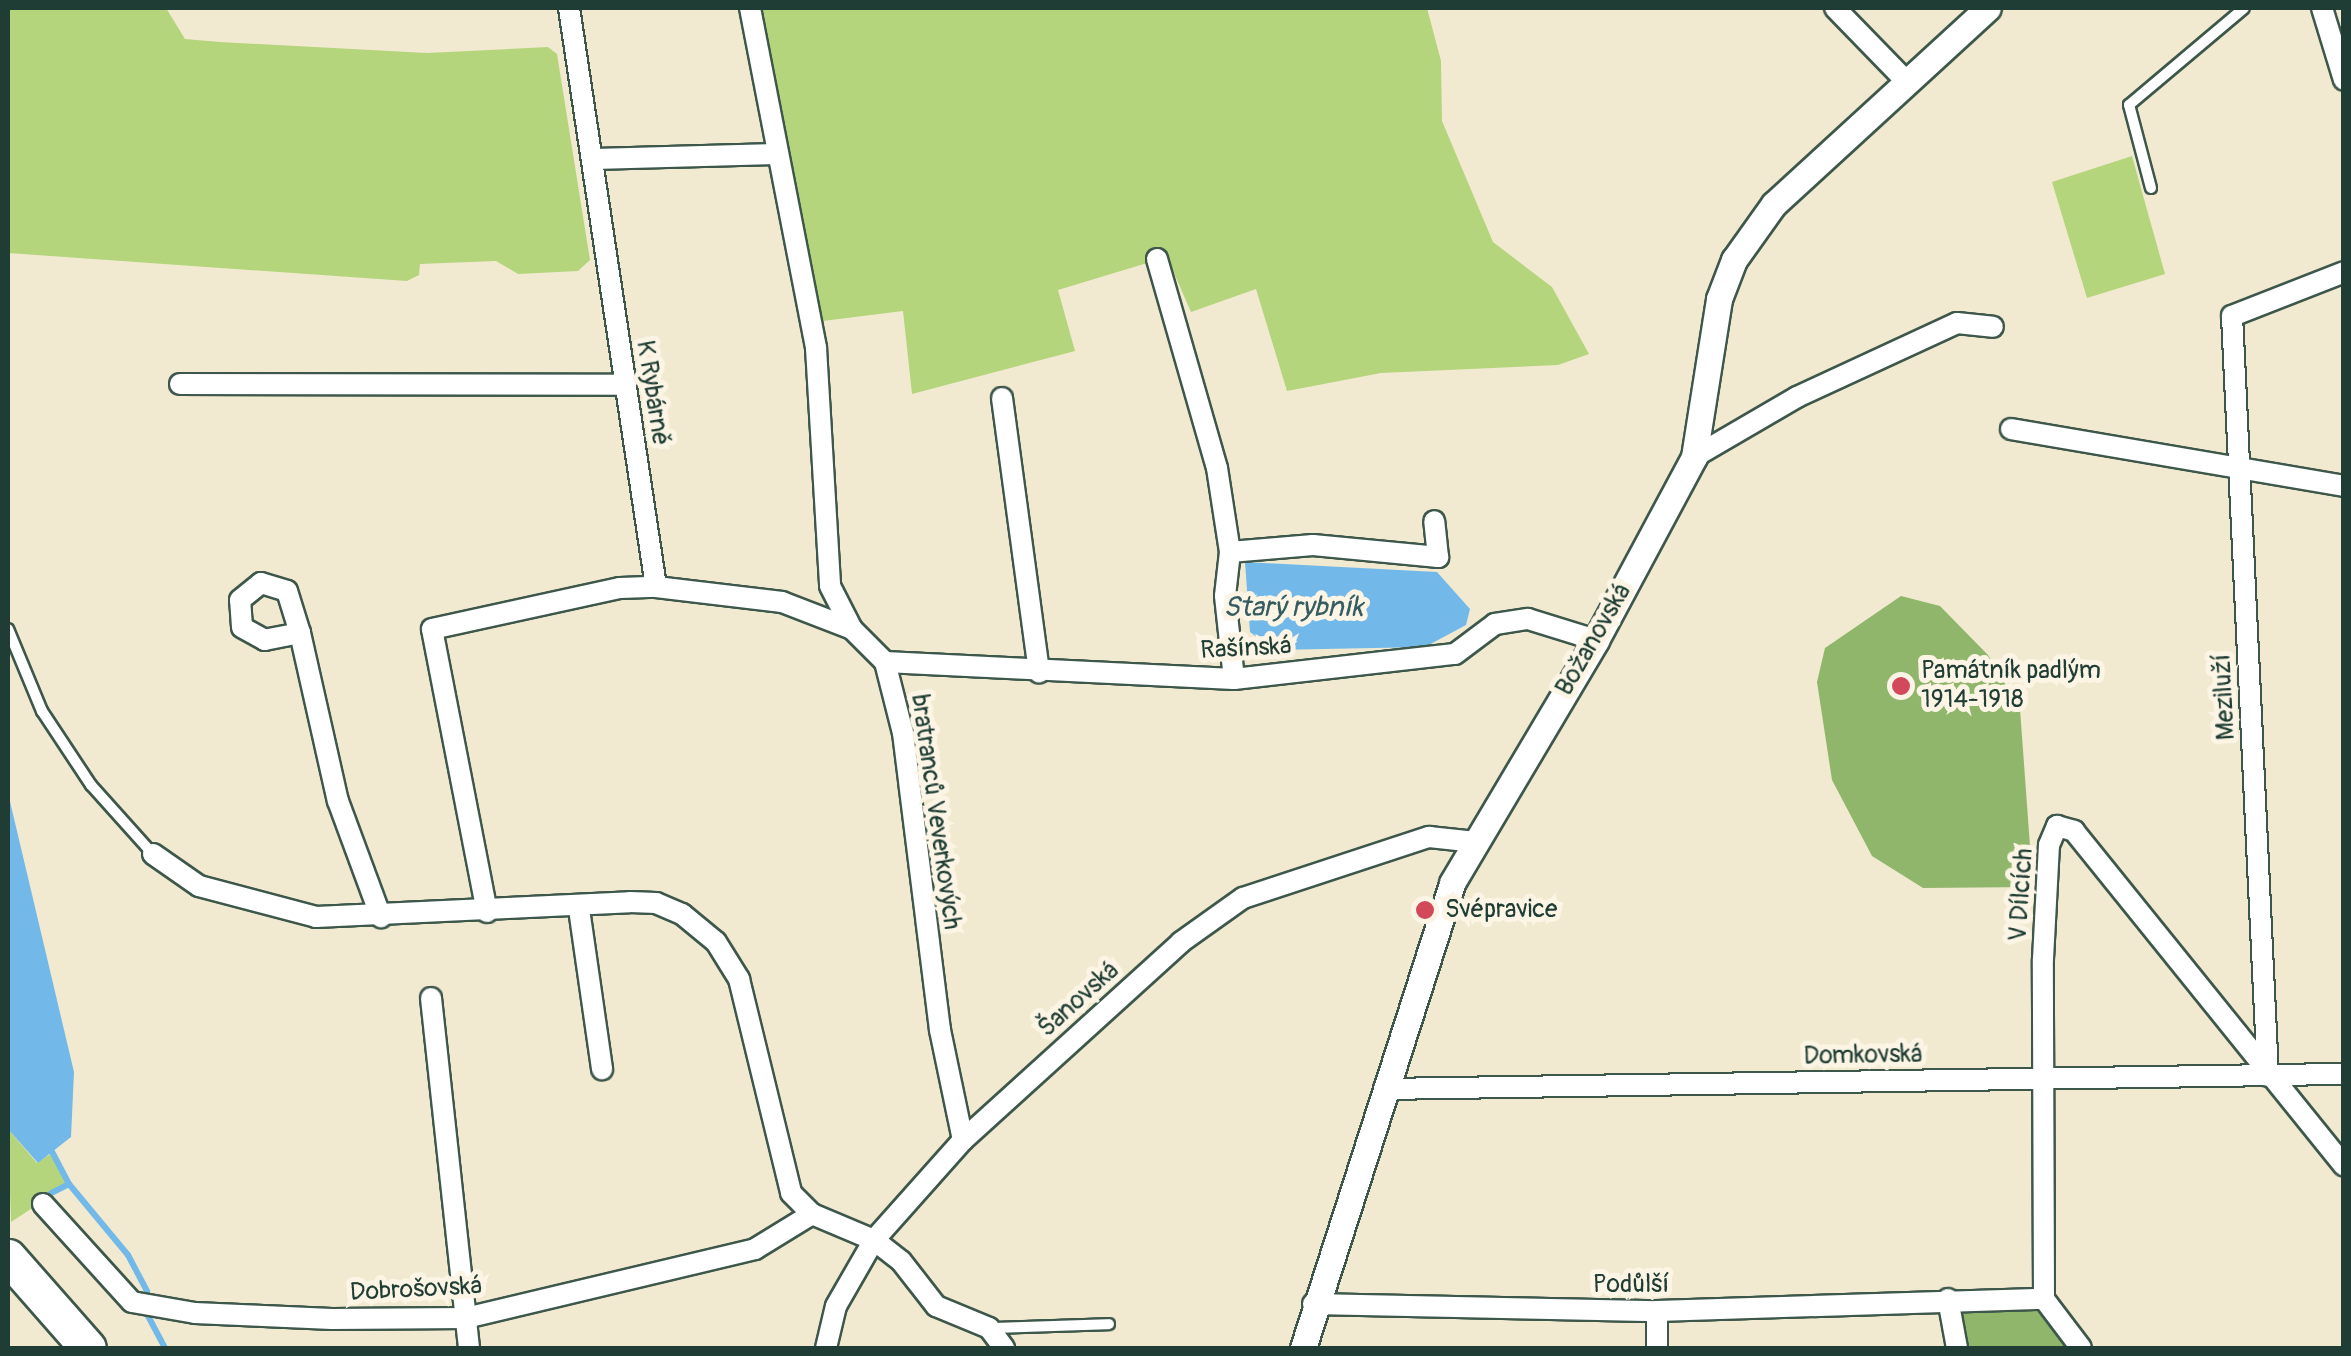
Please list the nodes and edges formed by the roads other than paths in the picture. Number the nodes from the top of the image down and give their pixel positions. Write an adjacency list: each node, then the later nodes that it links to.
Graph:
1 (569, 8): 10 (street, K Rybárně)
2 (750, 8): 9 (street)
3 (1835, 8): 8 (street)
4 (1988, 8): 8 (street, Božanovská)
5 (2244, 8): 11 (lane)
6 (2322, 8): 7 (street)
7 (2344, 80)
8 (1907, 82): 19 (street, Božanovská)
9 (774, 154): 10 (street); 25 (street)
10 (596, 159): 16 (street, K Rybárně)
11 (2151, 188)
12 (1157, 260): 23 (street)
13 (2344, 272): 20 (street, Meziluží)
14 (1993, 327): 19 (street)
15 (180, 384): 16 (street)
16 (626, 385): 24 (street, K Rybárně)
17 (1002, 398): 30 (street)
18 (2010, 429): 20 (street)
19 (1694, 457): 28 (street, Božanovská)
20 (2239, 468): 21 (street); 40 (street, Meziluží)
21 (2344, 486)
22 (1434, 521): 23 (street)
23 (1230, 552): 31 (street)
24 (656, 587): 25 (street); 35 (street)
25 (852, 629): 29 (street)
26 (8, 630): 33 (lane)
27 (300, 633): 36 (street)
28 (1596, 640): 31 (street, Rašínská); 32 (street, Božanovská)
29 (886, 662): 30 (street, Rašínská); 43 (street, bratranců Veverkových)
30 (1038, 673): 31 (street, Rašínská)
31 (1234, 679)
32 (1476, 842): 42 (street, Božanovská); 43 (street, Šanovská)
33 (154, 854): 36 (street)
34 (579, 909): 35 (street); 38 (street); 46 (street)
35 (487, 912): 36 (street)
36 (380, 917)
37 (432, 998): 53 (street)
38 (602, 1069)
39 (2344, 1074): 40 (street, Domkovská)
40 (2268, 1076): 41 (street, Domkovská); 41 (street, V Dílcích); 44 (street)
41 (2046, 1079): 42 (street, Domkovská); 50 (street, V Dílcích)
42 (1384, 1088): 51 (street, Božanovská)
43 (963, 1140): 47 (street, Šanovská)
44 (2344, 1166)
45 (43, 1204): 53 (street, Dobrošovská)
46 (812, 1214): 47 (street); 53 (street, Dobrošovská)
47 (874, 1240): 55 (street); 58 (street, Šanovská)
48 (8, 1257): 56 (highway)
49 (1948, 1299): 50 (street, Podůlší); 52 (street, Podůlší); 62 (street)
50 (2044, 1300): 63 (street)
51 (1313, 1304): 52 (street, Podůlší); 60 (street, Božanovská)
52 (1657, 1312): 61 (street)
53 (466, 1318): 57 (street)
54 (1109, 1324): 55 (lane)
55 (989, 1328): 59 (street)
56 (88, 1348)
57 (469, 1348)
58 (826, 1348)
59 (1004, 1348)
60 (1303, 1348)
61 (1657, 1348)
62 (1958, 1348)
63 (2081, 1348)

